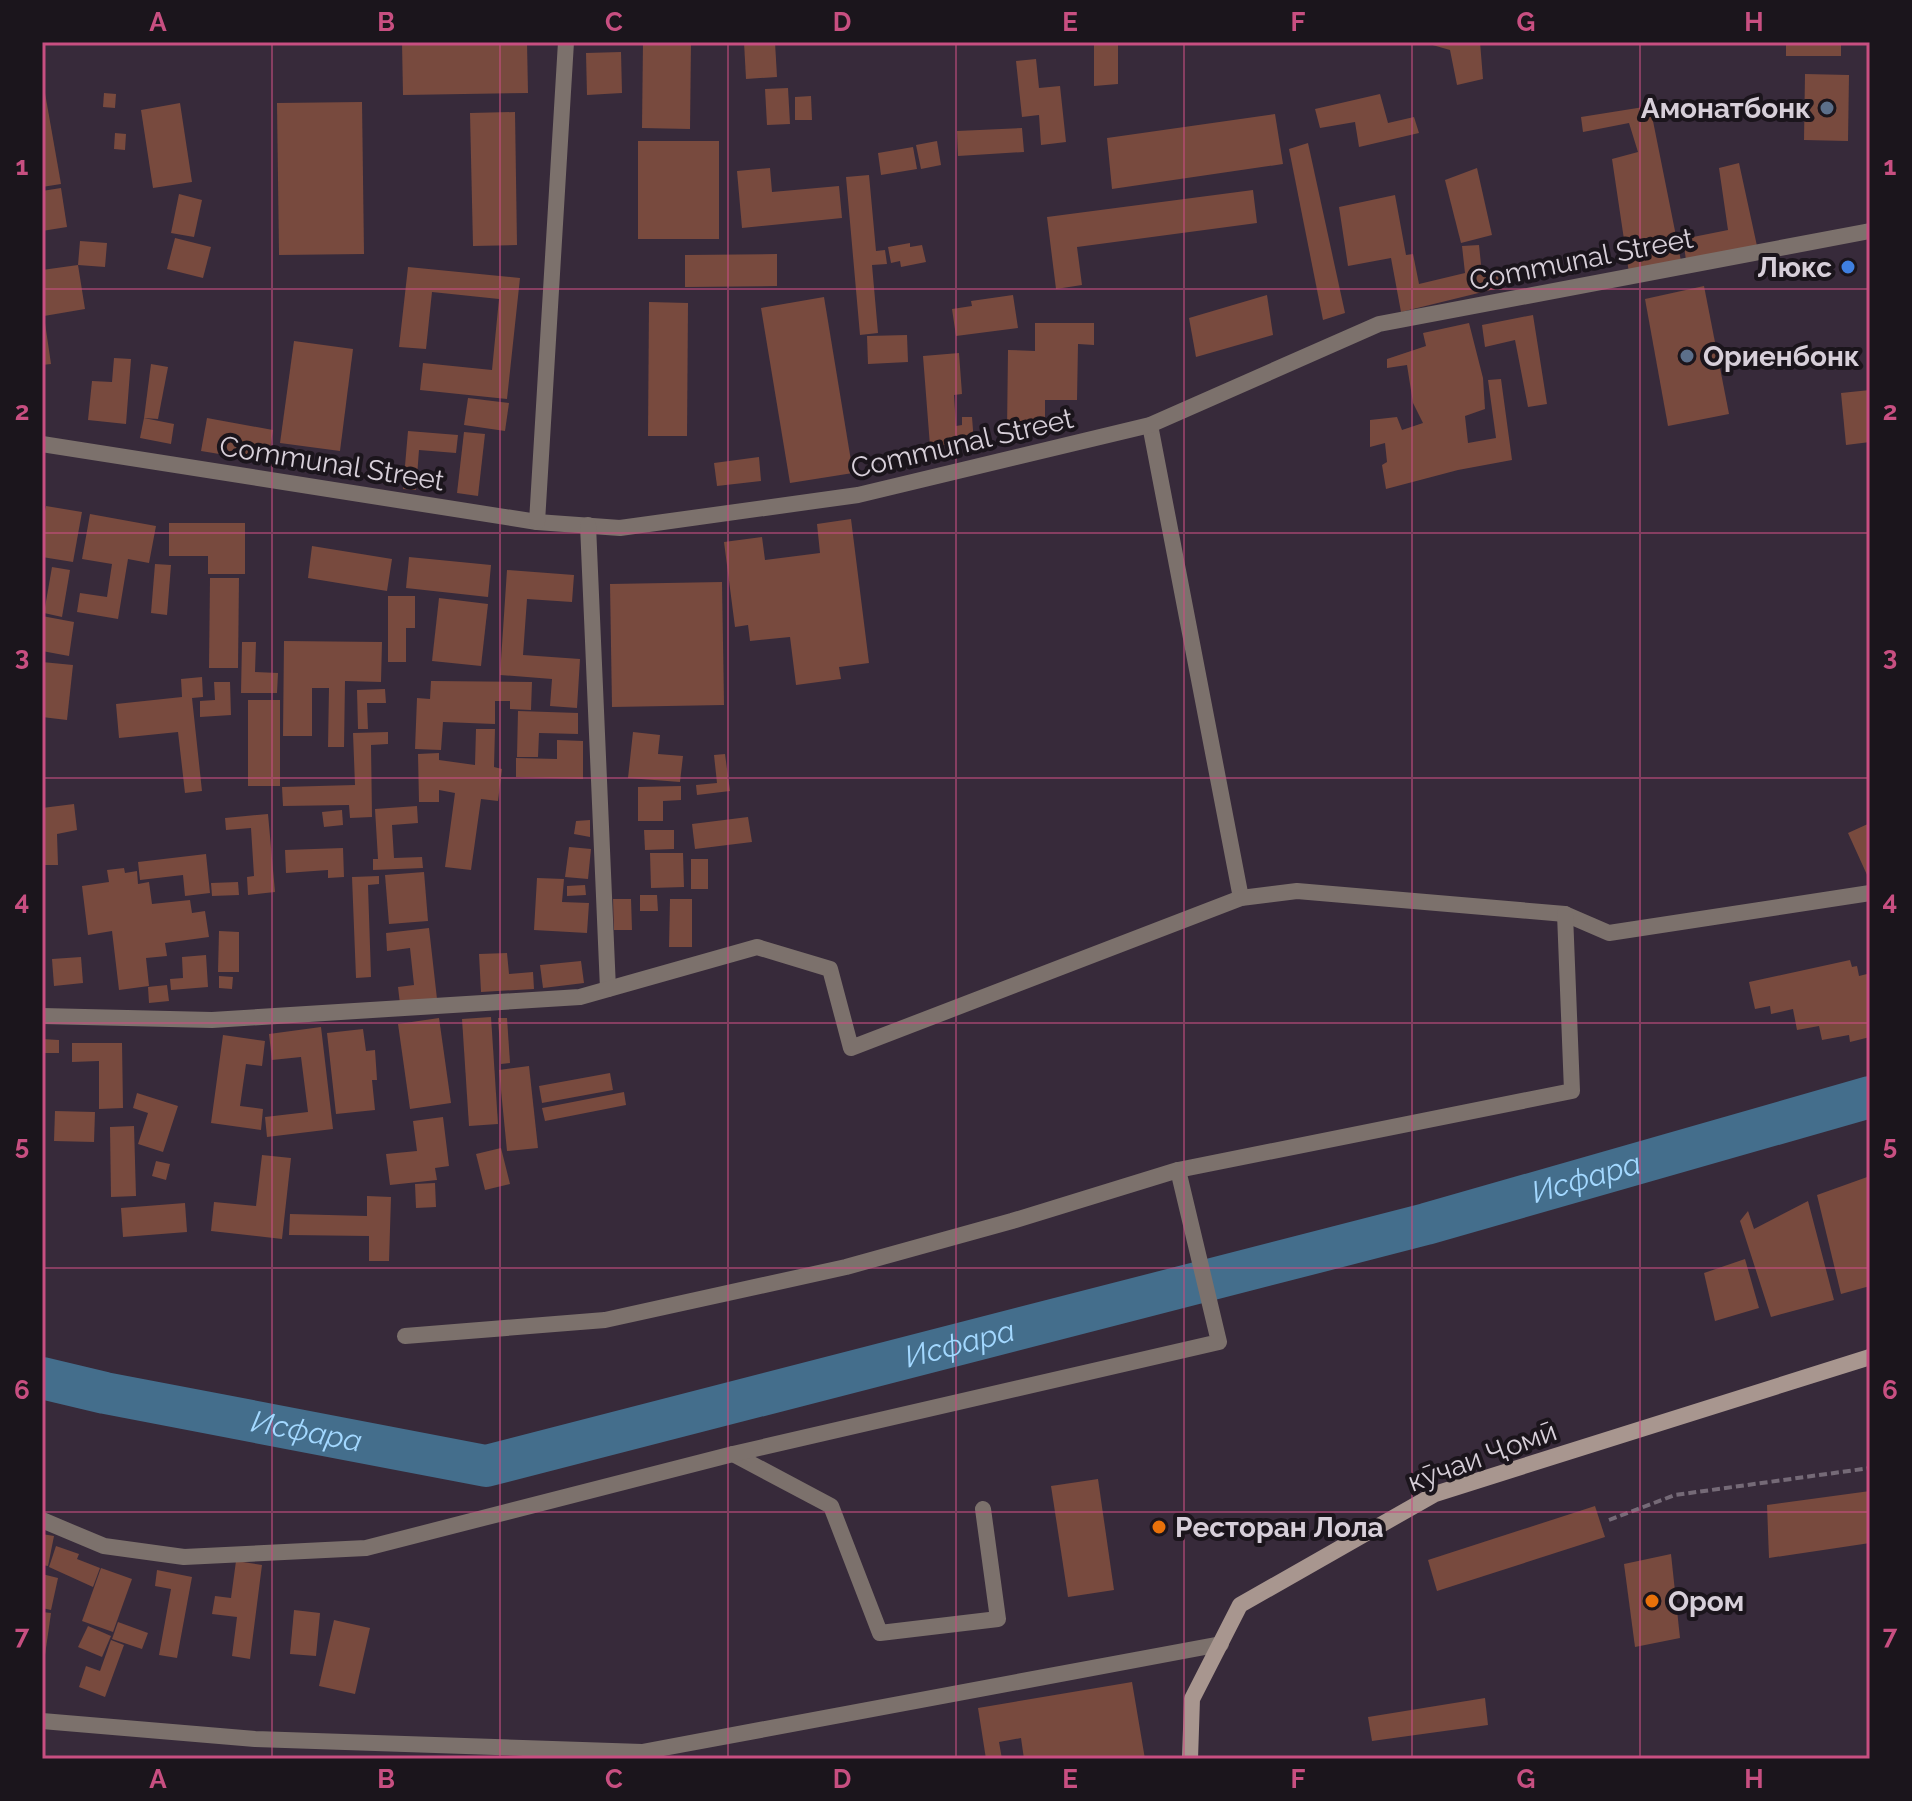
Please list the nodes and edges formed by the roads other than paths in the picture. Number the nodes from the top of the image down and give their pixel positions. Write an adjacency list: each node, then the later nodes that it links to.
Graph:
1 (566, 42): 5 (street)
2 (1870, 231): 3 (street, Communal Street)
3 (1150, 425): 6 (street, Communal Street); 8 (street)
4 (42, 444): 5 (street, Communal Street)
5 (537, 522): 6 (street, Communal Street)
6 (588, 525): 10 (street)
7 (1870, 893): 9 (street)
8 (1241, 898): 9 (street); 10 (street)
9 (1565, 914): 12 (street)
10 (608, 989): 11 (street)
11 (42, 1016)
12 (1178, 1170): 13 (street); 15 (street)
13 (405, 1336)
14 (1870, 1357): 18 (main road, кӯчаи Ҷомӣ)
15 (733, 1454): 16 (street); 17 (street)
16 (983, 1509)
17 (42, 1520)
18 (1221, 1644): 20 (street); 21 (main road, кӯчаи Ҷомӣ)
19 (42, 1721): 20 (street)
20 (557, 1754)
21 (1190, 1759)

